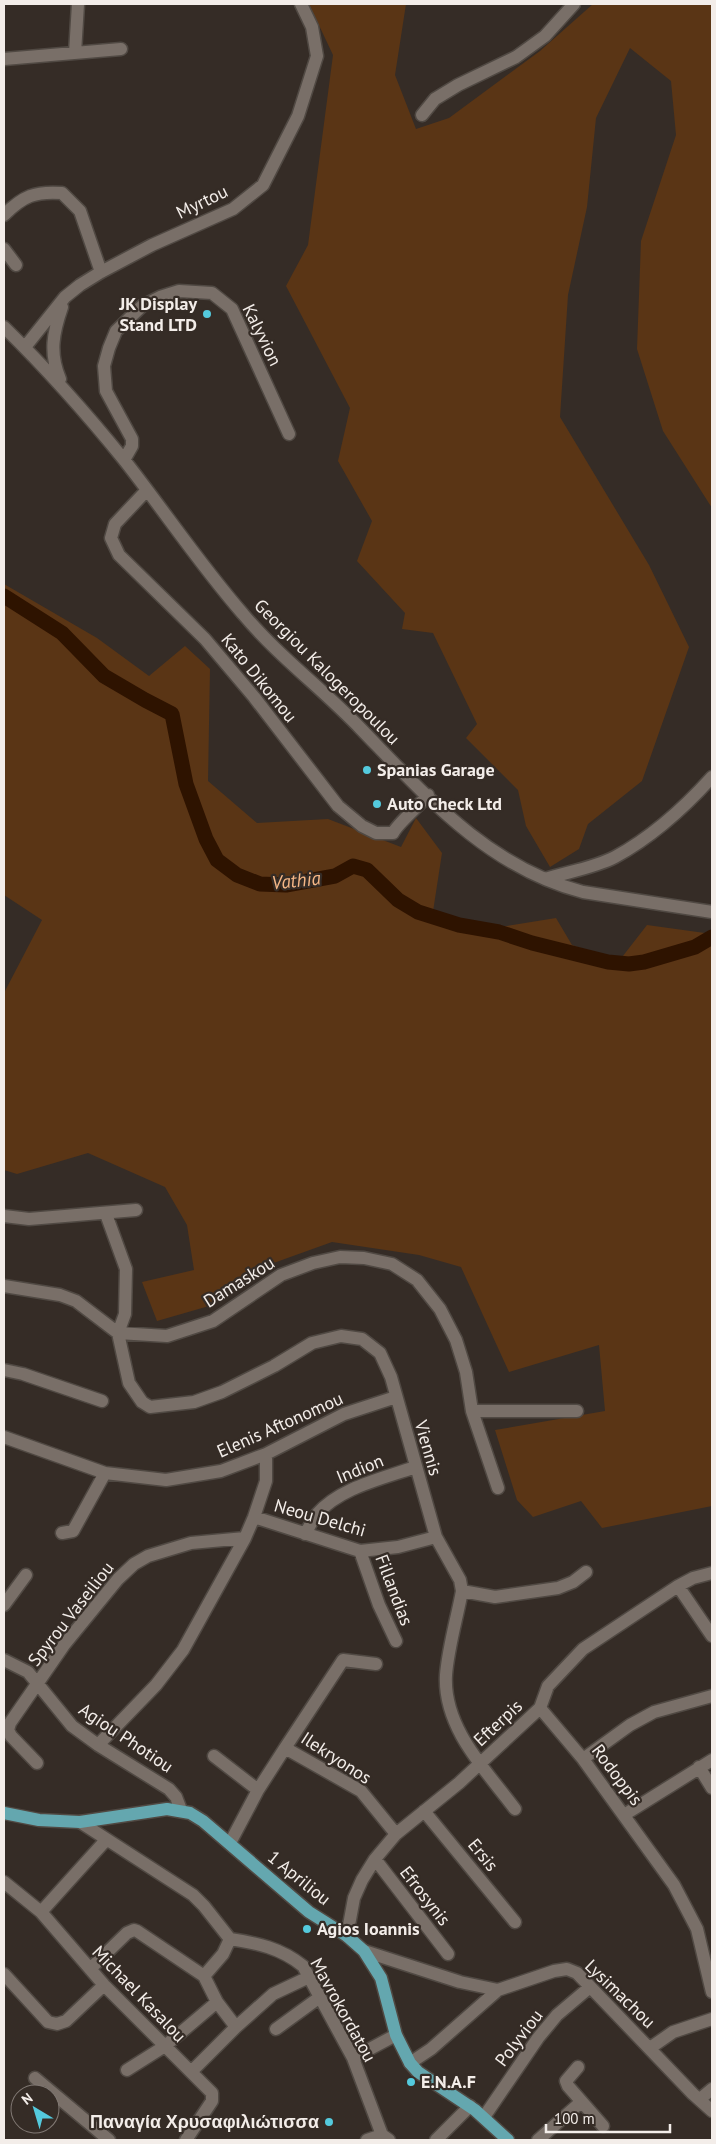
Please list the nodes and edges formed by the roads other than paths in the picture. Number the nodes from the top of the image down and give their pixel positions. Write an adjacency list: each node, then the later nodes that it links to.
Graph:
1 (78, 4): 5 (street)
2 (301, 4): 11 (street, Myrtou)
3 (574, 4): 7 (street)
4 (121, 49): 5 (street)
5 (75, 53): 6 (street)
6 (4, 59)
7 (422, 114)
8 (4, 215): 11 (street)
9 (4, 249): 10 (street)
10 (16, 264)
11 (101, 272): 12 (street, Myrtou)
12 (65, 298): 14 (street, Myrtou); 15 (street)
13 (4, 327): 14 (street, Georgiou Kalogeropoulou)
14 (25, 347): 15 (street, Georgiou Kalogeropoulou)
15 (64, 388): 17 (street, Georgiou Kalogeropoulou)
16 (289, 434): 17 (street, Kalyvion)
17 (124, 460): 18 (street, Georgiou Kalogeropoulou)
18 (147, 490): 20 (street, Georgiou Kalogeropoulou); 20 (street, Kato Dikomou)
19 (712, 777): 21 (street)
20 (428, 795): 21 (street, Georgiou Kalogeropoulou)
21 (545, 879): 22 (street, Georgiou Kalogeropoulou)
22 (712, 912)
23 (136, 1210): 24 (street)
24 (106, 1214): 25 (street); 27 (street)
25 (4, 1216)
26 (4, 1286): 27 (street)
27 (118, 1334): 29 (street, Viennis); 31 (street, Damaskou)
28 (4, 1370): 30 (street)
29 (396, 1397): 34 (street, Elenis Aftonomou); 35 (street, Viennis)
30 (102, 1401)
31 (472, 1411): 32 (street); 37 (street, Damaskou)
32 (577, 1411)
33 (4, 1437): 36 (street, Elenis Aftonomou)
34 (266, 1454): 36 (street, Elenis Aftonomou); 38 (street)
35 (415, 1467): 40 (street, Indion); 41 (street, Viennis)
36 (105, 1473): 39 (street)
37 (498, 1488)
38 (254, 1517): 40 (street, Neou Delchi); 42 (street)
39 (62, 1533)
40 (305, 1534): 43 (street, Neou Delchi)
41 (436, 1537): 43 (street, Neou Delchi); 48 (street, Viennis)
42 (245, 1538): 54 (street, Spyrou Vaseiliou); 57 (street)
43 (360, 1551): 51 (street, Fillandias)
44 (586, 1572): 48 (street)
45 (712, 1574): 47 (street, Efterpis)
46 (26, 1575): 49 (street)
47 (678, 1586): 50 (street); 56 (street, Efterpis)
48 (462, 1591): 63 (street)
49 (4, 1604)
50 (712, 1636)
51 (396, 1642)
52 (5, 1662): 54 (street, Agiou Photiou)
53 (376, 1664): 58 (street, Ilekryonos)
54 (38, 1684): 57 (street, Agiou Photiou); 62 (street, Spyrou Vaseiliou)
55 (712, 1696): 60 (street)
56 (540, 1708): 60 (street, Rodoppis); 63 (street, Efterpis)
57 (98, 1745): 68 (street, Agiou Photiou)
58 (286, 1748): 66 (street); 73 (street, Ilekryonos)
59 (214, 1756): 66 (street)
60 (584, 1759): 71 (street, Rodoppis)
61 (712, 1760): 64 (street)
62 (36, 1764)
63 (481, 1764): 67 (street); 69 (street, Efterpis)
64 (699, 1767): 65 (street); 71 (street)
65 (712, 1788)
66 (258, 1790): 75 (street)
67 (515, 1809)
68 (181, 1810): 72 (main road, 1 Apriliou); 75 (main road, 1 Apriliou)
69 (424, 1810): 73 (street, Efterpis); 79 (street, Ersis)
70 (4, 1813): 72 (main road, 1 Apriliou)
71 (624, 1815): 91 (street, Rodoppis)
72 (80, 1822): 74 (street)
73 (396, 1834): 76 (street, Efterpis)
74 (106, 1840): 78 (street); 81 (street)
75 (230, 1843): 80 (main road, 1 Apriliou)
76 (375, 1859): 80 (street, Efterpis); 83 (street, Efrosynis)
77 (4, 1882): 78 (street, Michael Kasalou)
78 (40, 1912): 84 (street, Michael Kasalou)
79 (515, 1922)
80 (347, 1936): 82 (main road, 1 Apriliou)
81 (230, 1939): 86 (street); 87 (street, Mavrokordatou)
82 (364, 1951): 90 (street); 97 (main road, 1 Apriliou)
83 (448, 1954)
84 (90, 1969): 86 (street); 88 (street, Michael Kasalou)
85 (4, 1974): 88 (street)
86 (204, 1976): 93 (street)
87 (310, 1977): 92 (street, Mavrokordatou); 95 (street)
88 (104, 1985): 98 (street, Michael Kasalou)
89 (590, 1987): 90 (street, Lysimachou); 99 (street, Lysimachou); 111 (street, Polyviou)
90 (498, 1990): 101 (street)
91 (712, 1992)
92 (320, 1997): 96 (street); 100 (street, Mavrokordatou)
93 (217, 2002): 95 (street); 98 (street)
94 (712, 2018): 99 (street)
95 (236, 2027): 104 (street)
96 (276, 2029)
97 (396, 2035): 100 (street); 101 (main road, 1 Apriliou)
98 (165, 2046): 103 (street); 104 (street, Michael Kasalou)
99 (650, 2048): 107 (street, Lysimachou)
100 (353, 2058): 114 (street, Mavrokordatou)
101 (410, 2063): 109 (main road, 1 Apriliou)
102 (578, 2067): 108 (street)
103 (127, 2070)
104 (191, 2072): 115 (street, Michael Kasalou)
105 (35, 2078): 113 (street)
106 (712, 2089): 107 (street)
107 (700, 2100): 110 (street, Lysimachou)
108 (581, 2102): 112 (street); 119 (street)
109 (470, 2106): 111 (main road, 1 Apriliou); 117 (street)
110 (712, 2111)
111 (484, 2117): 118 (main road, 1 Apriliou)
112 (603, 2126)
113 (100, 2138)
114 (385, 2138): 116 (street)
115 (188, 2140)
116 (367, 2140)
117 (436, 2140)
118 (508, 2140)
119 (538, 2140)

